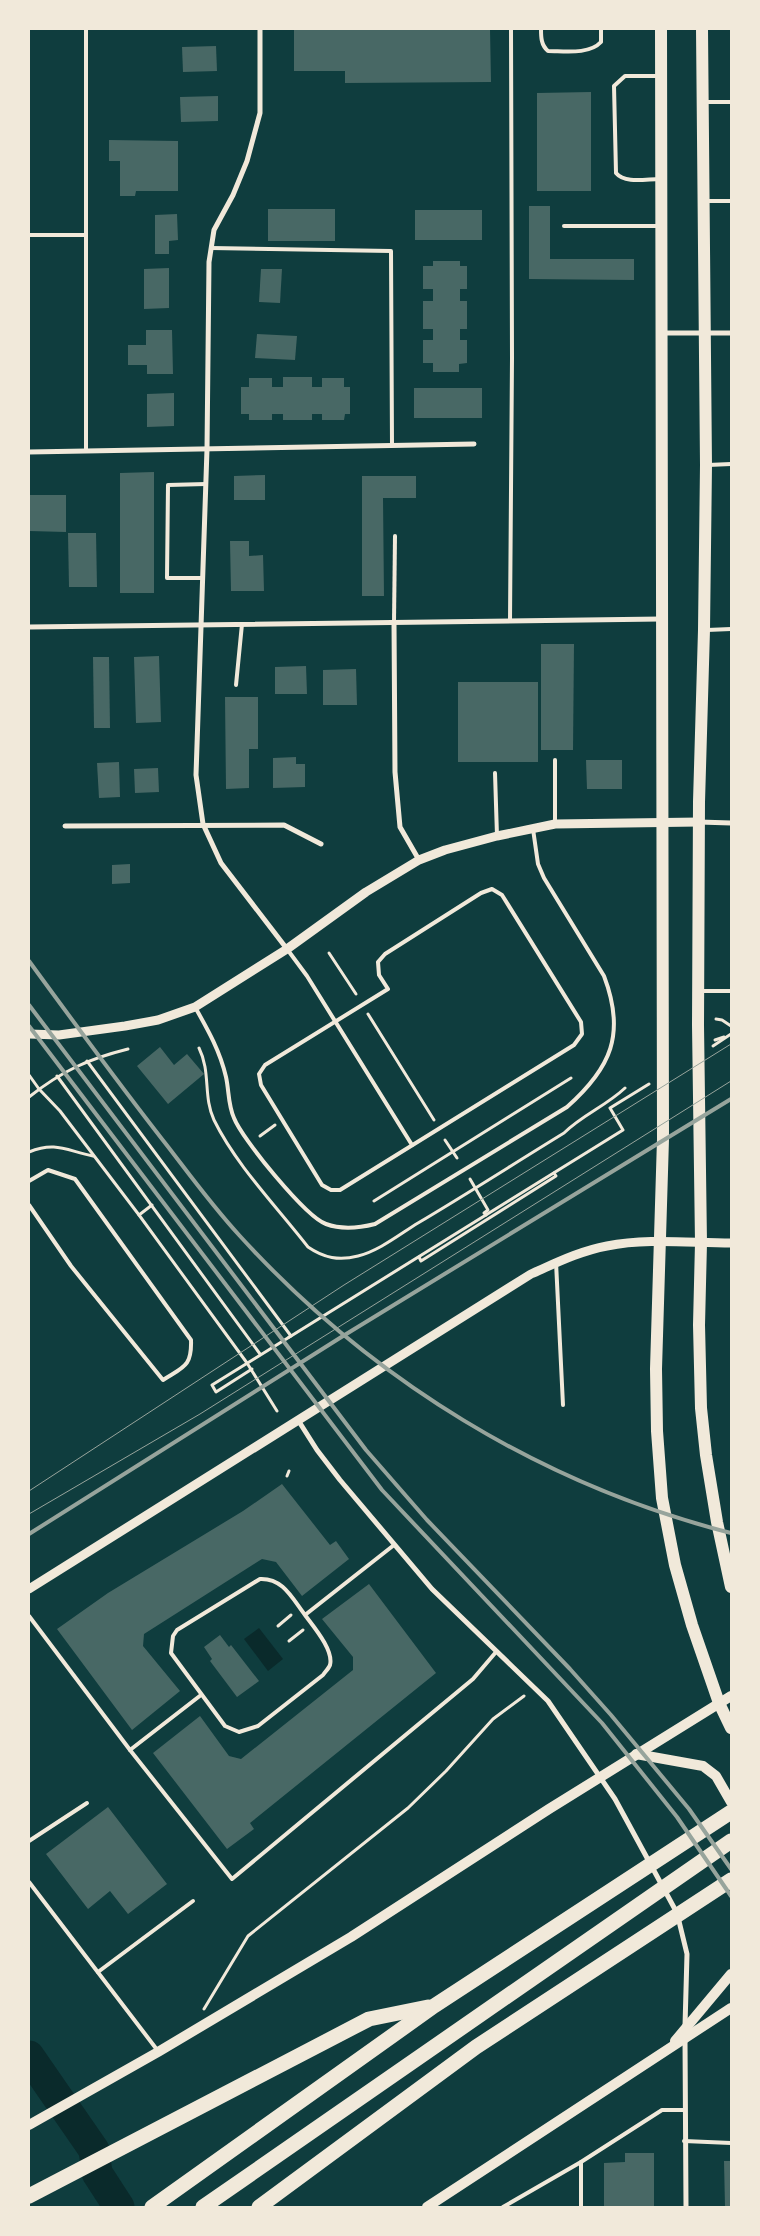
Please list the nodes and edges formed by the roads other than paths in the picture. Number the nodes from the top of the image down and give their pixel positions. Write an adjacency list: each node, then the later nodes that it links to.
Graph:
1 (86, 29): 17 (lane)
2 (260, 29): 18 (street)
3 (511, 29): 33 (lane)
4 (541, 29): 5 (lane)
5 (601, 29)
6 (662, 29): 8 (main road)
7 (702, 29): 9 (main road)
8 (662, 76): 11 (main road); 11 (lane)
9 (702, 102): 10 (lane); 13 (main road)
10 (731, 102)
11 (662, 179): 15 (main road)
12 (731, 201): 13 (lane)
13 (703, 202): 20 (main road)
14 (564, 226): 15 (lane)
15 (662, 226): 19 (main road)
16 (29, 235): 17 (lane)
17 (86, 235): 25 (lane)
18 (211, 248): 23 (lane); 24 (street)
19 (663, 333): 20 (street); 32 (main road)
20 (706, 333): 21 (street); 28 (main road)
21 (731, 333)
22 (474, 444): 23 (street)
23 (392, 445): 24 (street)
24 (207, 449): 25 (street); 29 (street)
25 (86, 450): 26 (street)
26 (29, 452)
27 (731, 464): 28 (lane)
28 (706, 465): 39 (main road)
29 (206, 484): 31 (street); 31 (lane)
30 (395, 536): 34 (lane)
31 (202, 578): 36 (street)
32 (661, 619): 33 (street); 43 (main road)
33 (510, 621): 34 (street)
34 (394, 622): 35 (street); 52 (street)
35 (242, 624): 36 (street); 40 (lane)
36 (200, 625): 37 (street); 46 (street)
37 (29, 627)
38 (731, 629): 39 (lane)
39 (704, 630): 44 (main road)
40 (236, 685)
41 (555, 760): 47 (lane)
42 (495, 773): 50 (lane)
43 (663, 822): 44 (street); 47 (street); 62 (main road)
44 (699, 822): 45 (street); 54 (main road)
45 (731, 822)
46 (203, 824): 48 (street); 51 (street); 53 (street)
47 (555, 824): 49 (street)
48 (65, 826)
49 (532, 828): 50 (street); 56 (lane)
50 (497, 836): 52 (street)
51 (320, 844)
52 (419, 860): 53 (street)
53 (287, 949): 56 (street); 57 (lane)
54 (699, 991): 55 (lane); 63 (main road)
55 (731, 991)
56 (195, 1007): 58 (street)
57 (335, 1022): 59 (lane); 59 (lane); 59 (lane)
58 (29, 1034)
59 (412, 1145)
60 (29, 1181): 61 (lane)
61 (29, 1205)
62 (661, 1242): 63 (street); 65 (street); 76 (main road)
63 (701, 1243): 64 (street); 69 (main road)
64 (731, 1243)
65 (556, 1262): 66 (lane); 67 (street)
66 (563, 1405)
67 (298, 1420): 68 (street); 70 (street)
68 (394, 1545): 71 (lane); 73 (street)
69 (731, 1587)
70 (29, 1589)
71 (305, 1615): 74 (lane); 74 (lane)
72 (29, 1616): 78 (lane)
73 (496, 1652): 78 (lane); 94 (street)
74 (201, 1695): 78 (lane)
75 (731, 1696): 76 (main road)
76 (719, 1703): 77 (main road); 79 (main road)
77 (731, 1728)
78 (130, 1750)
79 (636, 1754): 80 (main road); 93 (main road)
80 (731, 1802)
81 (87, 1803): 84 (lane)
82 (731, 1812): 90 (highway)
83 (731, 1840): 101 (highway)
84 (29, 1842)
85 (731, 1880): 102 (highway)
86 (29, 1882): 88 (lane)
87 (193, 1901): 88 (lane)
88 (98, 1972): 93 (lane)
89 (731, 1974): 92 (main road)
90 (434, 2006): 99 (highway); 100 (highway)
91 (731, 2008): 92 (main road)
92 (668, 2049): 103 (main road)
93 (158, 2052): 95 (main road)
94 (684, 2110): 96 (street); 98 (lane)
95 (29, 2125)
96 (684, 2142): 97 (lane); 106 (street)
97 (731, 2143)
98 (581, 2162): 104 (lane); 105 (lane)
99 (29, 2196)
100 (152, 2207)
101 (203, 2207)
102 (259, 2207)
103 (427, 2207)
104 (503, 2207)
105 (582, 2207)
106 (686, 2207)

